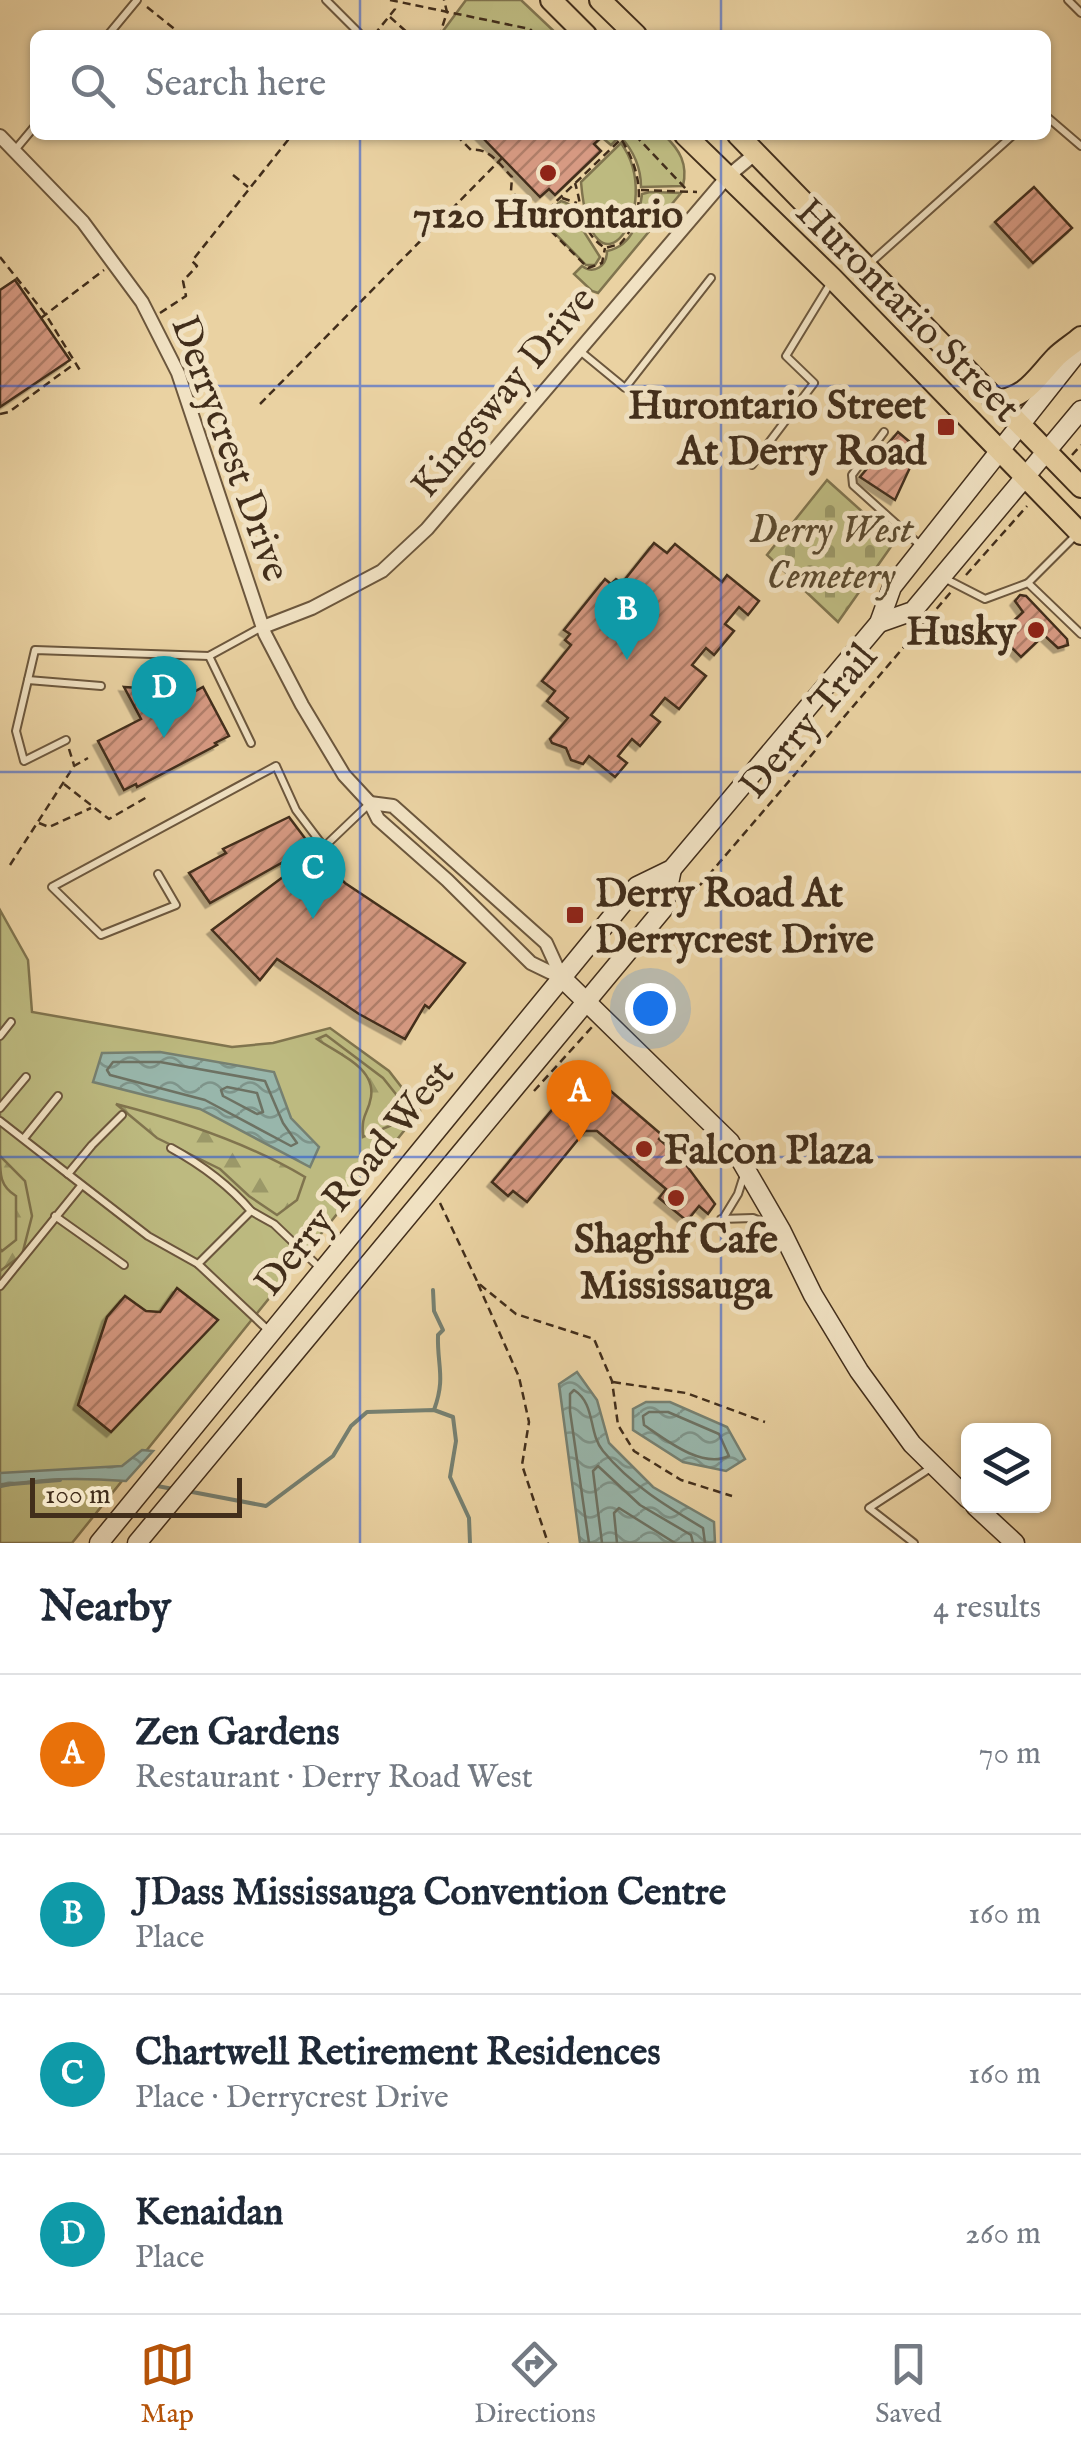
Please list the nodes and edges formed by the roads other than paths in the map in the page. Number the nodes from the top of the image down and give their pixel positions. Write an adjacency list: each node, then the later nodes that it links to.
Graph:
1 (137, 0): 7 (lane)
2 (326, 0): 8 (lane)
3 (551, 0): 9 (main road)
4 (600, 0): 10 (main road)
5 (1068, 0): 6 (lane)
6 (1081, 13)
7 (112, 30)
8 (356, 30)
9 (581, 30)
10 (631, 30)
11 (1051, 120): 17 (lane)
12 (30, 132): 18 (lane)
13 (0, 136): 18 (street, Derrycrest Drive)
14 (691, 140): 20 (main road, Hurontario Street)
15 (743, 140): 19 (main road, Hurontario Street)
16 (1007, 140): 21 (lane)
17 (1081, 146)
18 (15, 150): 41 (street, Derrycrest Drive)
19 (756, 153): 20 (street, Kingsway Drive); 21 (main road, Hurontario Street)
20 (727, 176): 23 (main road, Hurontario Street); 26 (street, Kingsway Drive)
21 (865, 268): 27 (main road, Hurontario Street)
22 (711, 278): 26 (lane)
23 (833, 279): 31 (main road, Hurontario Street); 33 (lane)
24 (1081, 337): 27 (main road)
25 (1081, 348): 29 (main road, Derry Road West)
26 (580, 350): 41 (street, Kingsway Drive)
27 (993, 401): 29 (main road, Hurontario Street)
28 (1081, 410): 32 (main road, Derry Road West)
29 (1020, 427): 31 (main road, Derry Road West); 32 (main road, Hurontario Street)
30 (884, 432): 37 (lane)
31 (1001, 452): 34 (main road, Hurontario Street); 37 (main road, Derry Road West)
32 (1054, 459): 34 (main road, Derry Road West); 35 (main road, Hurontario Street)
33 (752, 465)
34 (1033, 484): 36 (main road, Hurontario Street); 38 (main road, Derry Road West)
35 (1081, 488)
36 (1080, 533): 39 (lane)
37 (923, 548): 40 (main road, Derry Road West)
38 (951, 581): 39 (lane); 40 (main road, Derry Road West)
39 (1028, 583): 42 (lane)
40 (880, 622): 49 (main road, Derry Road West)
41 (263, 626): 43 (lane); 48 (street, Derrycrest Drive)
42 (1081, 634)
43 (210, 656): 44 (lane); 47 (lane)
44 (28, 680): 45 (lane); 46 (lane)
45 (101, 686)
46 (66, 740)
47 (251, 742)
48 (370, 804): 50 (lane); 51 (street, Derrycrest Drive); 51 (street, Derrycrest Drive)
49 (672, 869): 51 (main road, Derry Road West); 52 (main road, Derry Road West)
50 (158, 874)
51 (562, 978): 52 (main road); 70 (main road, Derry Road West)
52 (587, 1002): 62 (main road); 73 (main road, Derry Road West)
53 (11, 1022): 54 (lane)
54 (0, 1036)
55 (26, 1077): 57 (lane)
56 (58, 1096): 60 (lane)
57 (0, 1108)
58 (122, 1115): 63 (lane)
59 (0, 1120): 60 (lane)
60 (25, 1137): 63 (lane)
61 (171, 1148): 65 (lane)
62 (745, 1164): 67 (main road); 67 (lane)
63 (68, 1174): 64 (lane)
64 (81, 1186): 66 (lane); 68 (lane)
65 (251, 1211): 68 (lane); 70 (lane)
66 (54, 1216): 69 (lane); 71 (lane)
67 (782, 1230): 74 (main road)
68 (198, 1264): 72 (lane)
69 (124, 1265)
70 (322, 1270): 72 (main road, Derry Road West)
71 (0, 1286)
72 (270, 1332): 73 (main road); 77 (main road, Derry Road West)
73 (294, 1354): 78 (main road, Derry Road West)
74 (933, 1466): 75 (main road); 79 (lane)
75 (961, 1492)
76 (983, 1513): 80 (main road)
77 (98, 1543)
78 (137, 1543)
79 (914, 1543)
80 (1015, 1543)

